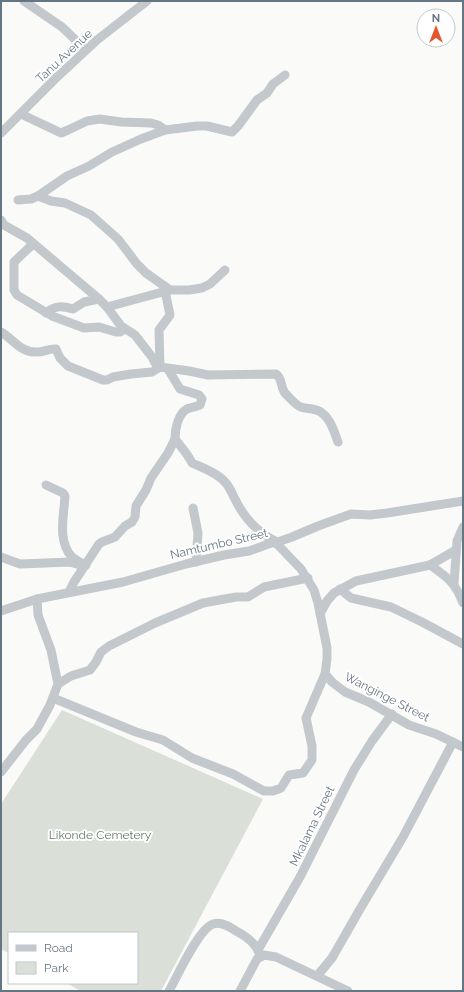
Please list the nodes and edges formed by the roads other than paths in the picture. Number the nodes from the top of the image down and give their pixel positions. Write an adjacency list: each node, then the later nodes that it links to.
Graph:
1 (24, 1): 3 (street)
2 (147, 1): 3 (street, Tanu Avenue)
3 (86, 50): 5 (street, Tanu Avenue)
4 (285, 75): 8 (street)
5 (21, 114): 7 (street, Tanu Avenue); 8 (street)
6 (1, 121): 7 (street)
7 (10, 124): 9 (street, Tanu Avenue)
8 (165, 130): 10 (street)
9 (1, 134)
10 (38, 196): 11 (street); 15 (street)
11 (18, 200)
12 (1, 220): 13 (street)
13 (33, 244): 16 (street); 18 (street)
14 (226, 270): 15 (street)
15 (167, 290): 17 (street); 21 (street)
16 (99, 299): 17 (street); 18 (street)
17 (107, 307): 19 (street)
18 (46, 313): 19 (street)
19 (125, 329): 21 (street)
20 (1, 332): 21 (street)
21 (164, 368): 22 (street); 23 (street)
22 (175, 438): 28 (street); 33 (street)
23 (338, 442)
24 (46, 485): 33 (street)
25 (463, 502): 28 (street)
26 (193, 508): 31 (street)
27 (463, 527): 29 (street)
28 (276, 542): 31 (street, Namtumbo Street); 35 (street, Namtumbo Street)
29 (456, 550): 32 (street); 36 (street)
30 (1, 558): 33 (street)
31 (196, 562): 37 (street, Namtumbo Street)
32 (430, 565): 36 (street); 38 (street)
33 (85, 566): 34 (street)
34 (77, 577): 37 (street); 39 (street)
35 (308, 578): 43 (street, Namtumbo Street); 46 (street)
36 (454, 584): 41 (street)
37 (92, 588): 39 (street, Namtumbo Street)
38 (340, 589): 43 (street); 44 (street)
39 (69, 592): 40 (street, Namtumbo Street)
40 (37, 599): 42 (street, Namtumbo Street); 46 (street)
41 (463, 603)
42 (1, 612)
43 (320, 614): 45 (street, Namtumbo Street)
44 (463, 644)
45 (324, 674): 47 (street, Namtumbo Street); 48 (street, Wanginge Street)
46 (58, 684): 47 (street)
47 (53, 698): 51 (street)
48 (392, 714): 49 (street, Wanginge Street); 52 (street, Mkalama Street)
49 (453, 742): 50 (street, Wanginge Street); 53 (street)
50 (463, 747)
51 (1, 772)
52 (259, 953): 53 (street); 54 (street); 55 (street, Mkalama Street)
53 (317, 976): 56 (street)
54 (169, 991)
55 (240, 991)
56 (348, 991)

